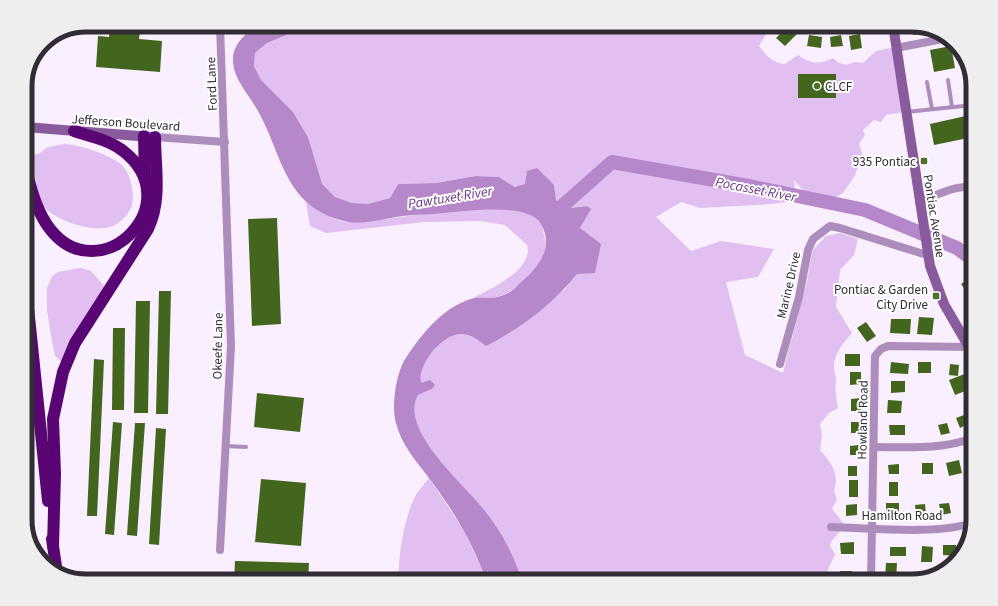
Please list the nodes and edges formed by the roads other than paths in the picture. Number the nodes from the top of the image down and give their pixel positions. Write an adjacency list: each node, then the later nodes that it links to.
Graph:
1 (220, 32): 14 (street, Ford Lane)
2 (894, 32): 4 (main road, Pontiac Avenue)
3 (940, 40): 4 (street)
4 (896, 48): 10 (main road, Pontiac Avenue)
5 (948, 80): 8 (lane)
6 (927, 82): 9 (lane)
7 (966, 106): 8 (lane)
8 (952, 107): 9 (lane)
9 (932, 109): 10 (lane)
10 (906, 112): 18 (main road, Pontiac Avenue)
11 (32, 128): 12 (main road, Jefferson Boulevard)
12 (74, 131): 13 (main road, Jefferson Boulevard); 16 (highway)
13 (149, 136): 14 (street, Jefferson Boulevard); 16 (highway); 31 (highway)
14 (225, 142): 25 (street, Okeefe Lane)
15 (966, 186): 18 (street)
16 (146, 188): 17 (highway)
17 (32, 191)
18 (919, 202): 19 (main road, Pontiac Avenue)
19 (927, 255): 20 (main road, Pontiac Avenue); 23 (street, Marine Drive)
20 (966, 341)
21 (32, 345): 31 (highway)
22 (966, 350): 27 (street, Howland Road)
23 (780, 364)
24 (966, 440): 27 (street)
25 (226, 446): 26 (lane); 32 (street, Okeefe Lane)
26 (246, 447)
27 (874, 447): 30 (street, Howland Road)
28 (966, 524): 30 (street, Hamilton Road)
29 (831, 527): 30 (street, Hamilton Road)
30 (872, 528): 34 (street, Howland Road)
31 (53, 546): 33 (highway)
32 (220, 550)
33 (56, 565)
34 (871, 574)

